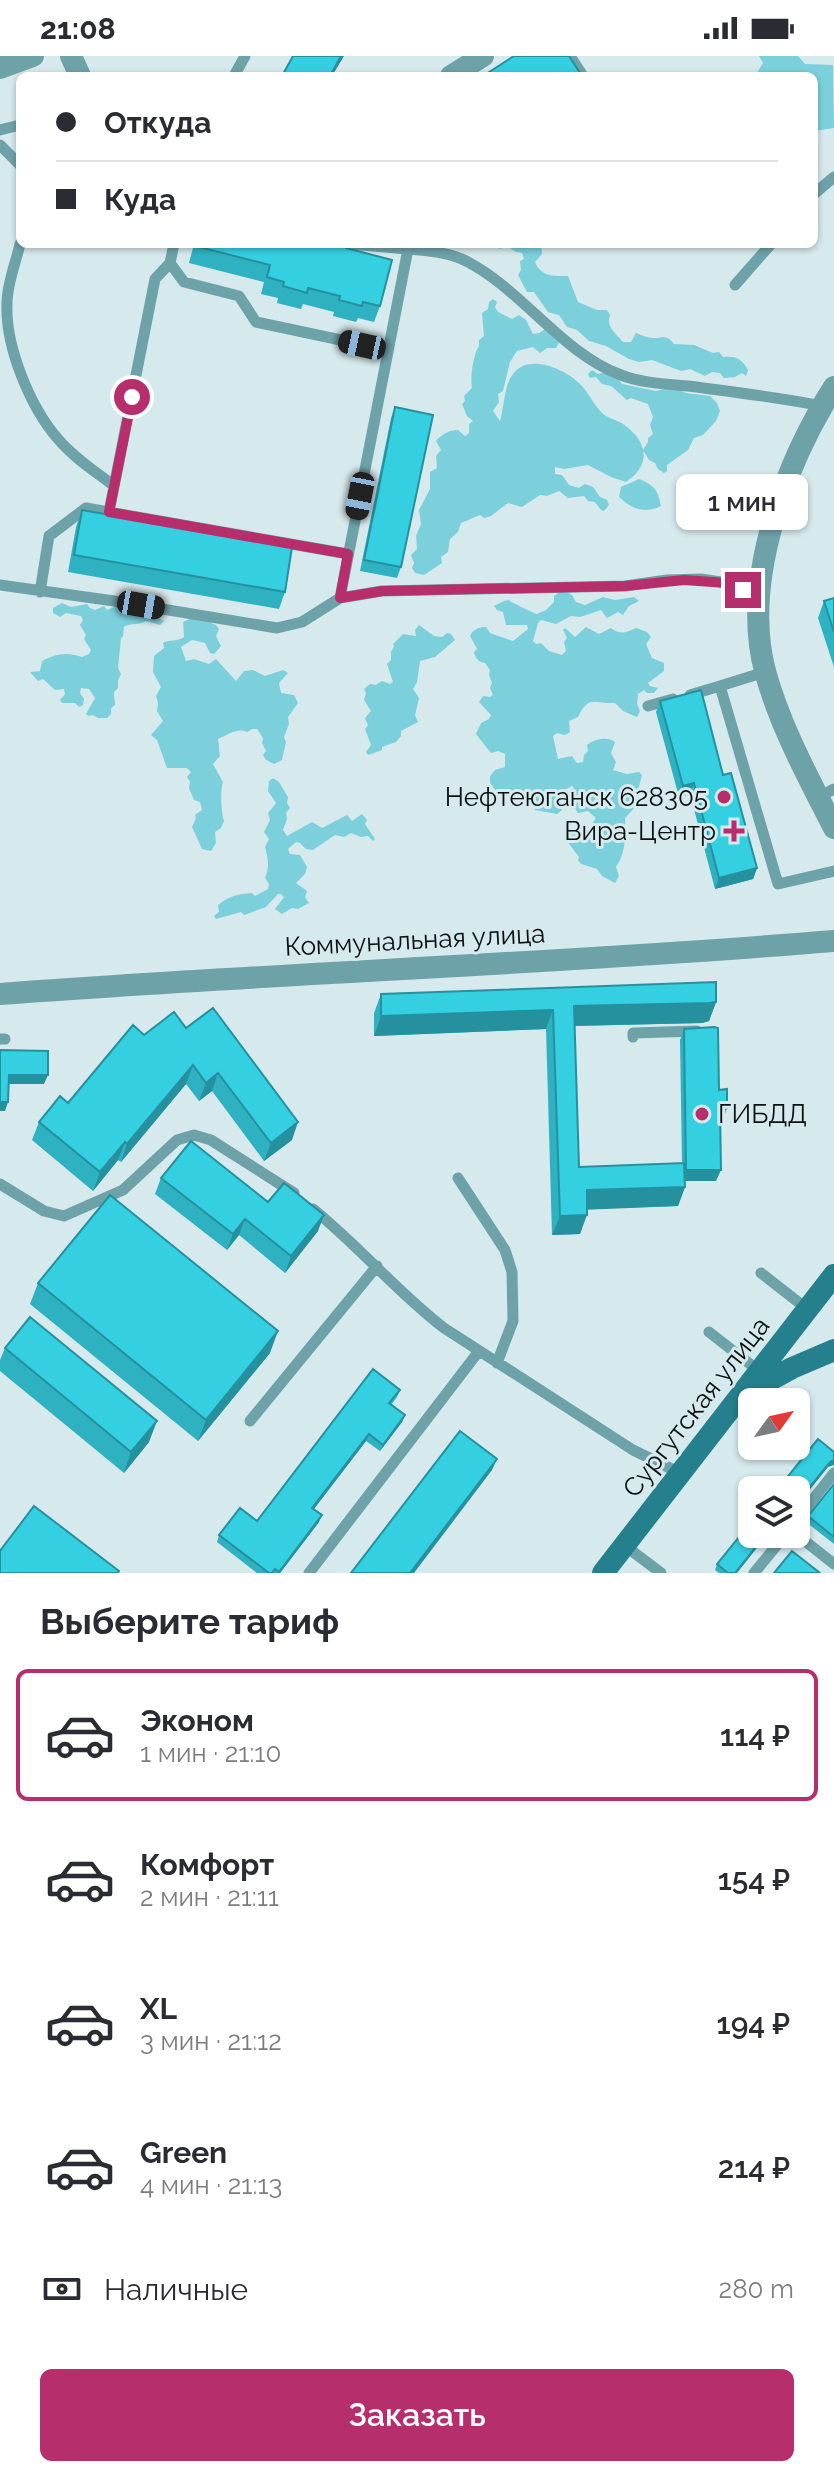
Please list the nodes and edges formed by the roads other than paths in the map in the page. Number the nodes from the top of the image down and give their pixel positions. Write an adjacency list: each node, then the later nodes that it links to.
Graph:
1 (33, 56): 3 (street)
2 (483, 56): 4 (street)
3 (0, 68)
4 (457, 72)
5 (0, 145): 6 (lane)
6 (16, 161)
7 (834, 177): 8 (lane)
8 (818, 191)
9 (19, 248): 20 (lane)
10 (173, 248): 16 (lane)
11 (396, 248): 14 (lane)
12 (455, 248): 15 (lane)
13 (767, 248): 17 (lane)
14 (408, 249): 15 (lane); 18 (lane)
15 (468, 262): 19 (lane)
16 (170, 263): 18 (lane); 20 (lane)
17 (735, 285)
18 (388, 350): 22 (lane)
19 (828, 396): 26 (street)
20 (114, 486): 21 (lane)
21 (109, 512): 22 (lane); 24 (lane)
22 (348, 554): 25 (lane)
23 (0, 585): 24 (lane)
24 (40, 592): 25 (lane)
25 (340, 598): 26 (lane)
26 (758, 598): 27 (street)
27 (765, 672): 28 (lane); 30 (street)
28 (720, 686): 29 (lane); 32 (lane)
29 (648, 706)
30 (826, 793): 31 (street)
31 (834, 828)
32 (834, 871)
33 (834, 941): 34 (street, Коммунальная улица)
34 (0, 994)
35 (713, 1029): 36 (lane)
36 (633, 1037)
37 (458, 1178): 46 (lane)
38 (0, 1184): 39 (lane)
39 (377, 1266): 45 (lane); 51 (lane)
40 (761, 1273): 42 (lane)
41 (834, 1275): 42 (main road, Сургутская улица)
42 (807, 1309): 47 (main road, Сургутская улица)
43 (709, 1332): 47 (lane)
44 (834, 1350): 49 (main road)
45 (479, 1351): 46 (lane); 60 (lane)
46 (497, 1363): 52 (lane)
47 (759, 1371): 48 (main road, Сургутская улица)
48 (745, 1388)
49 (755, 1388)
50 (738, 1397): 52 (main road, Сургутская улица)
51 (250, 1421)
52 (680, 1473): 55 (main road, Сургутская улица)
53 (834, 1473): 54 (lane)
54 (810, 1503)
55 (624, 1545): 59 (lane); 61 (main road, Сургутская улица)
56 (810, 1545): 58 (lane)
57 (775, 1548): 62 (lane)
58 (834, 1564)
59 (659, 1572)
60 (309, 1573)
61 (603, 1573)
62 (754, 1573)

